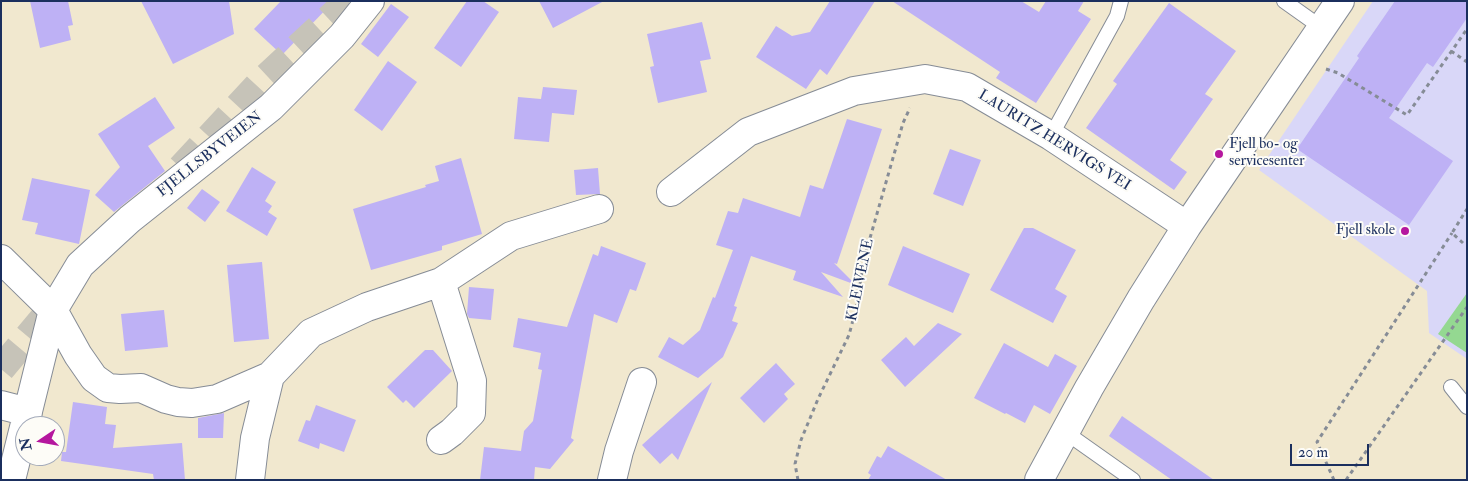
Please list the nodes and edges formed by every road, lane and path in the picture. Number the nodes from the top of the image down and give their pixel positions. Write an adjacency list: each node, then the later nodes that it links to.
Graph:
1 (370, 1): 21 (street, FJELLSBYVEIEN)
2 (1121, 1): 11 (lane)
3 (1284, 1): 5 (lane)
4 (1340, 1): 5 (street)
5 (1322, 28): 8 (street)
6 (1467, 28): 7 (path)
7 (1451, 51): 8 (path); 9 (path)
8 (1299, 62): 15 (street)
9 (1467, 62)
10 (925, 79): 11 (street, LAURITZ HERVIGS VEI); 12 (street, LAURITZ HERVIGS VEI); 33 (path, KLEIVENE)
11 (1051, 136): 15 (street, LAURITZ HERVIGS VEI)
12 (671, 192)
13 (599, 209): 19 (street)
14 (1467, 209): 16 (path)
15 (1187, 226): 28 (street)
16 (1452, 233): 17 (path); 36 (path)
17 (1463, 243)
18 (1, 259): 21 (street)
19 (441, 282): 22 (street); 29 (street)
20 (1467, 307): 37 (path)
21 (52, 310): 22 (street); 27 (street, FJELLSBYVEIEN)
22 (270, 376): 31 (street)
23 (642, 382): 32 (street)
24 (1451, 387): 26 (lane)
25 (1, 405): 27 (street)
26 (1467, 407)
27 (28, 412): 30 (street, FJELLSBYVEIEN)
28 (1065, 432): 34 (street); 35 (lane)
29 (441, 440)
30 (11, 480)
31 (250, 480)
32 (612, 480)
33 (798, 480)
34 (1039, 480)
35 (1133, 480)
36 (1334, 480)
37 (1346, 480)

